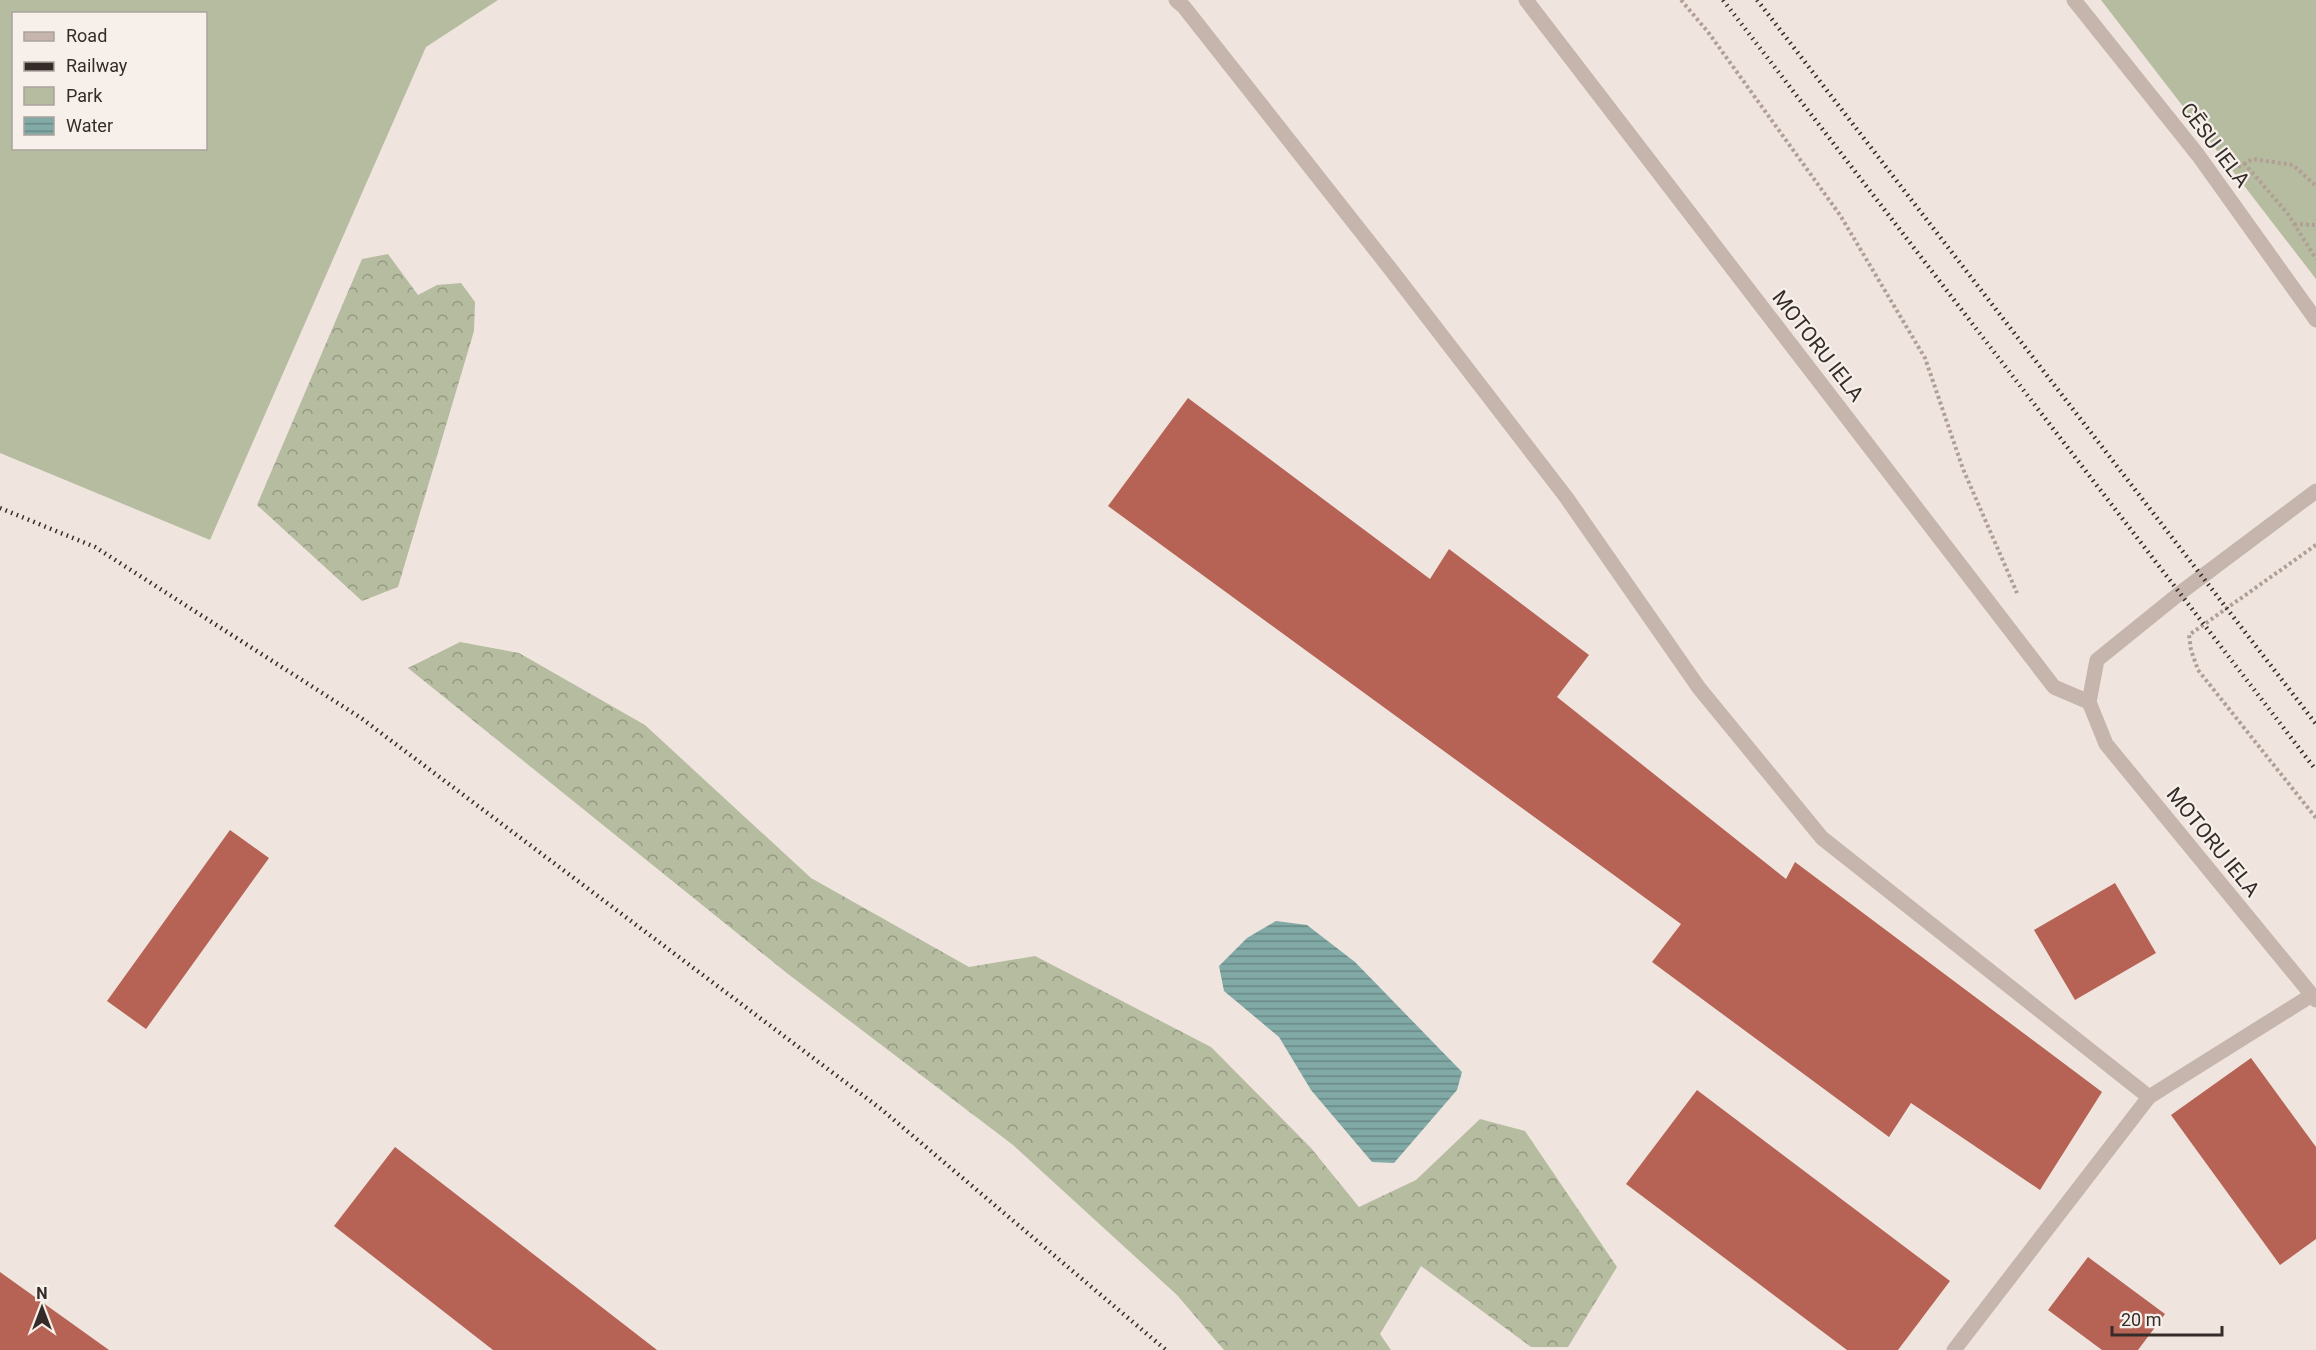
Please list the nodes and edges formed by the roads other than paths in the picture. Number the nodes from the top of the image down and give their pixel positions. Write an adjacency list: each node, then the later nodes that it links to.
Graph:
1 (1176, 0): 8 (street)
2 (1526, 0): 6 (street, MOTORU IELA)
3 (2074, 0): 4 (street, CĒSU IELA)
4 (2316, 320)
5 (2316, 491): 6 (street)
6 (2090, 702): 7 (street, MOTORU IELA)
7 (2314, 998): 8 (street)
8 (2149, 1096): 9 (street)
9 (1953, 1350)

